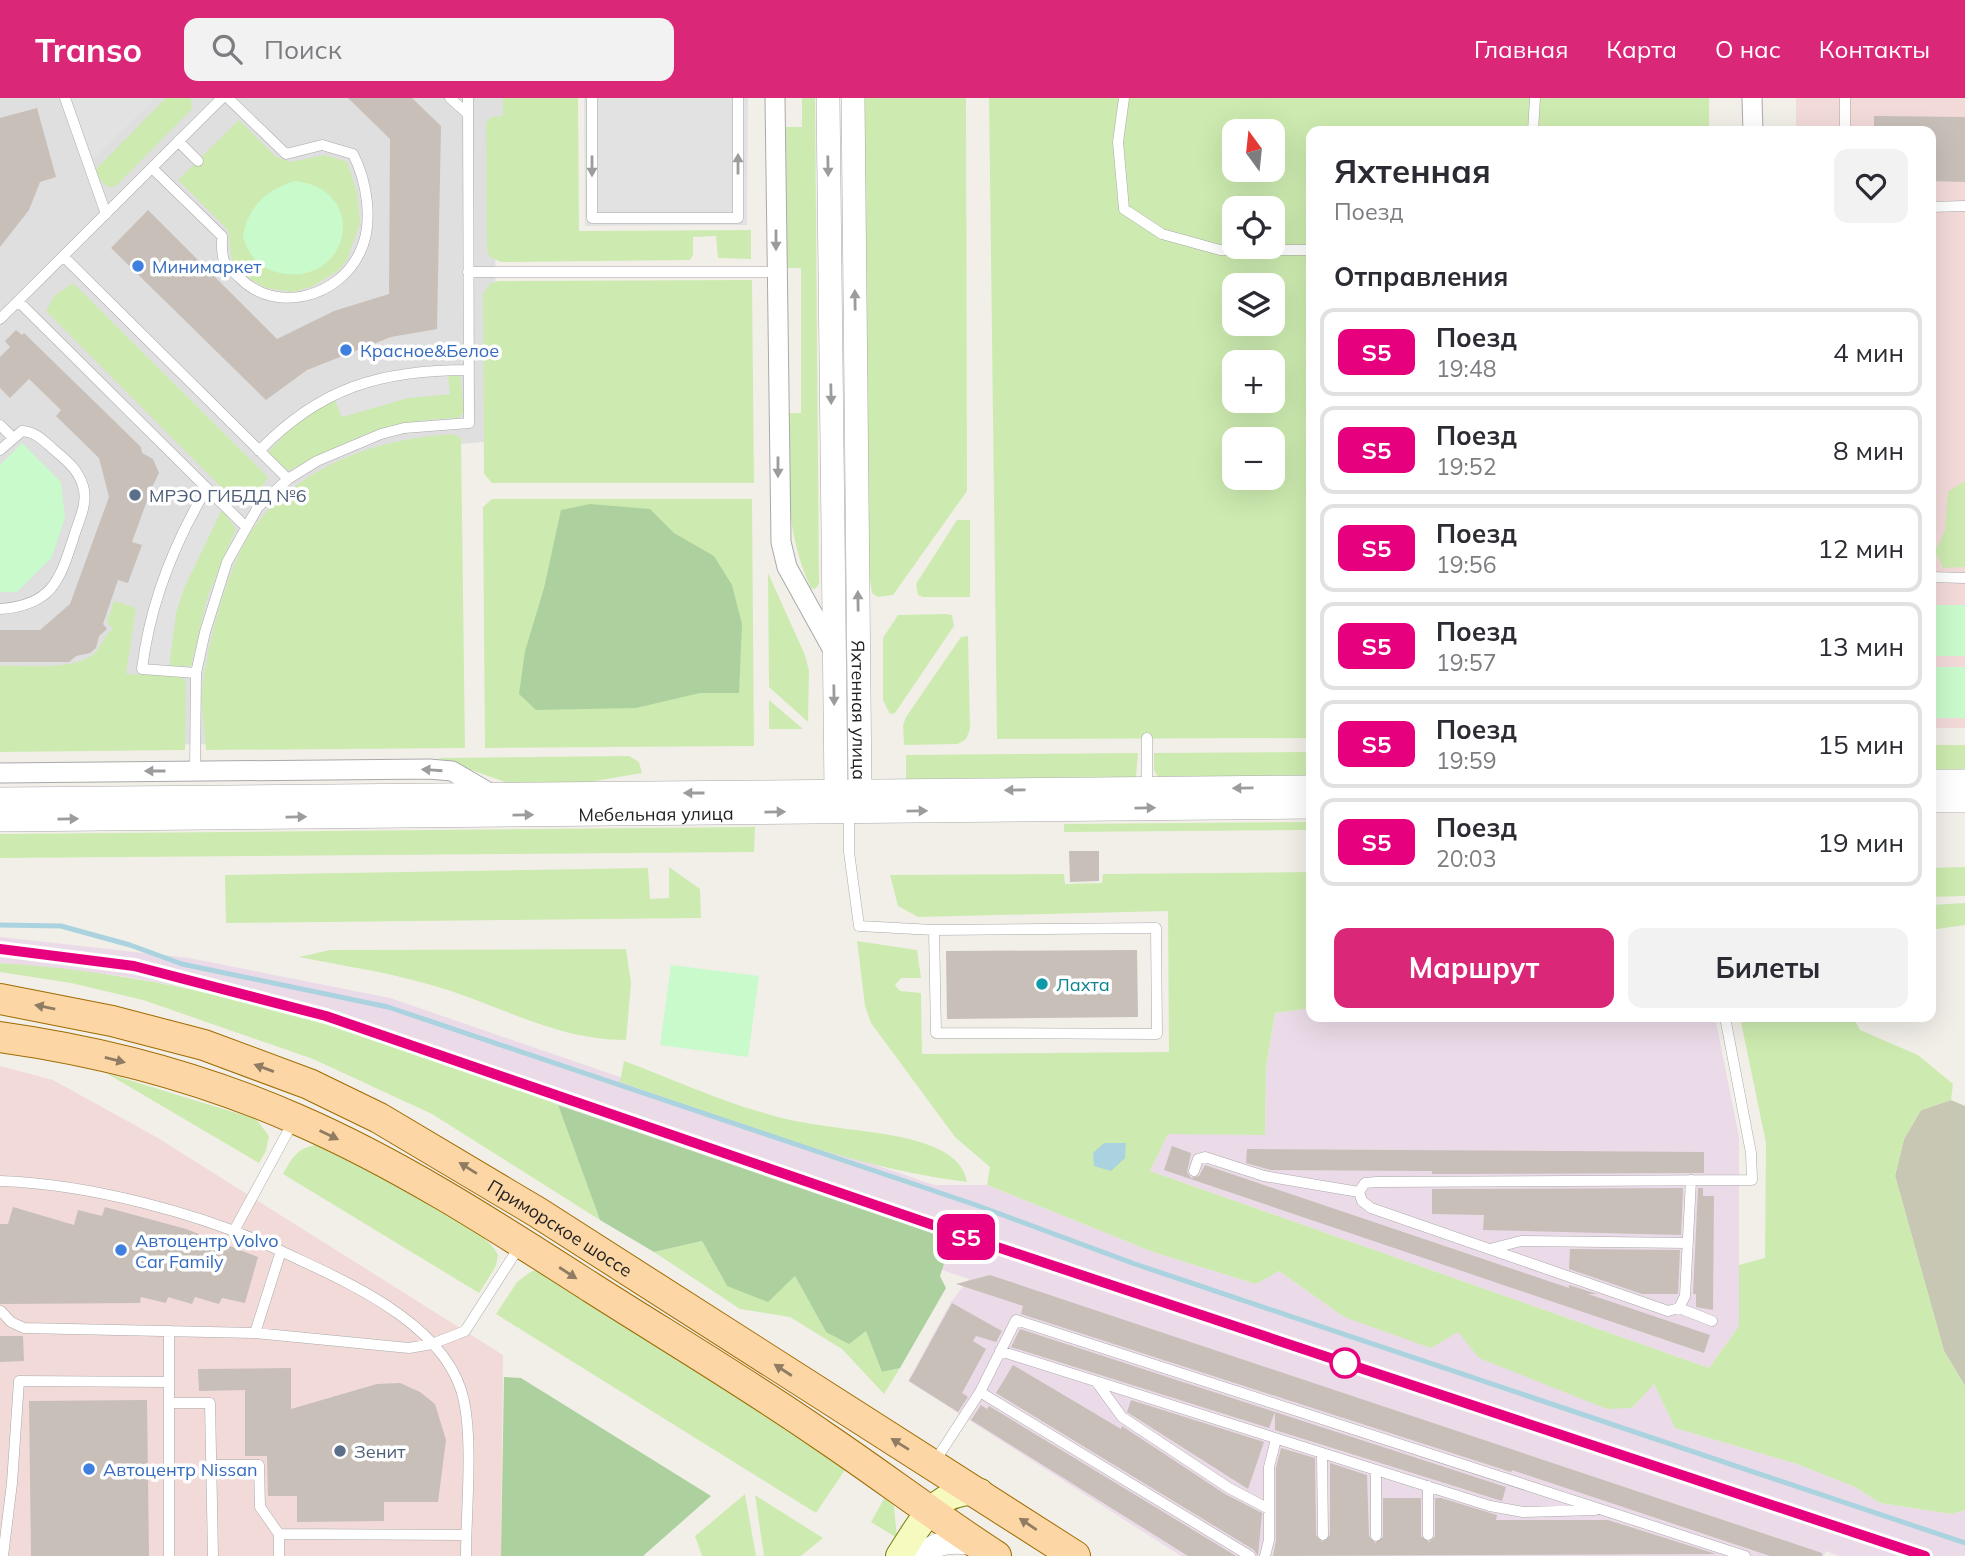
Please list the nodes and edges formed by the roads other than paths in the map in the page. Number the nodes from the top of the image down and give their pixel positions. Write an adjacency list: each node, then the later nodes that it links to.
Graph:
1 (65, 98): 24 (lane)
2 (222, 98): 19 (lane)
3 (228, 98): 21 (lane)
4 (450, 98): 15 (lane)
5 (468, 98): 15 (lane)
6 (592, 98): 7 (lane, one-way to 7)
7 (738, 98)
8 (775, 98): 28 (street, one-way to 28)
9 (828, 98): 42 (street, Яхтенная улица, one-way to 42)
10 (853, 98): 55 (street, Яхтенная улица, one-way to 10)
11 (1124, 98): 25 (lane)
12 (1535, 98): 16 (lane)
13 (1752, 98): 17 (street)
14 (1845, 98): 18 (lane)
15 (468, 114): 27 (lane)
16 (1533, 126)
17 (1753, 126)
18 (1845, 126)
19 (178, 141): 20 (lane); 21 (lane)
20 (198, 161)
21 (152, 168): 24 (lane)
22 (1965, 206): 23 (lane)
23 (1936, 207)
24 (106, 214): 26 (lane)
25 (1306, 250)
26 (63, 256): 29 (lane); 35 (lane)
27 (468, 272): 28 (lane); 31 (lane)
28 (776, 272): 42 (street, one-way to 42)
29 (18, 301): 30 (lane); 37 (lane)
30 (0, 319)
31 (469, 370): 35 (lane); 36 (lane)
32 (0, 425): 33 (lane)
33 (12, 437): 34 (lane); 41 (lane)
34 (0, 450)
35 (259, 451): 36 (lane)
36 (288, 479): 38 (lane)
37 (207, 488): 38 (lane); 43 (lane)
38 (245, 526): 43 (lane)
39 (1936, 578): 40 (lane)
40 (1965, 578)
41 (0, 609)
42 (834, 652): 51 (street, Яхтенная улица, one-way to 51)
43 (196, 673): 45 (lane)
44 (1147, 738): 50 (lane)
45 (195, 771): 46 (street, one-way to 46); 52 (street, one-way to 45)
46 (0, 773)
47 (1936, 781): 48 (street)
48 (1965, 781)
49 (1306, 787): 50 (street, Мебельная улица, one-way to 50)
50 (1147, 789): 55 (street, Мебельная улица, one-way to 55)
51 (836, 792): 52 (street, Мебельная улица, one-way to 52); 55 (street, Яхтенная улица)
52 (494, 795): 53 (street, Мебельная улица)
53 (0, 799)
54 (1965, 801): 56 (street)
55 (855, 802): 57 (street, Мебельная улица, one-way to 57); 58 (street, Мебельная улица, one-way to 55); 59 (lane)
56 (1936, 802)
57 (1306, 807)
58 (0, 820)
59 (934, 930): 59 (lane)
60 (0, 999): 87 (main road, Приморское шоссе, one-way to 60)
61 (1726, 1022): 65 (lane)
62 (0, 1037): 63 (main road, Приморское шоссе, one-way to 63)
63 (296, 1118): 68 (lane); 69 (main road, Приморское шоссе, one-way to 69)
64 (1194, 1171): 67 (lane)
65 (1691, 1180): 67 (lane); 70 (lane)
66 (0, 1181): 68 (lane)
67 (1359, 1192): 71 (lane)
68 (236, 1229): 72 (lane)
69 (522, 1243): 78 (lane); 93 (main road, Приморское шоссе, one-way to 93)
70 (1688, 1243): 71 (lane); 73 (lane)
71 (1489, 1249): 73 (lane)
72 (281, 1251): 77 (lane); 78 (lane)
73 (1679, 1308): 75 (lane)
74 (1, 1311): 76 (lane)
75 (1712, 1321)
76 (169, 1331): 77 (lane); 80 (lane)
77 (255, 1333): 78 (lane)
78 (432, 1343): 95 (lane)
79 (1000, 1351): 82 (lane); 84 (lane); 92 (lane)
80 (169, 1382): 83 (lane); 100 (lane)
81 (1098, 1384): 91 (lane)
82 (980, 1392): 87 (lane); 108 (lane)
83 (169, 1403): 86 (lane); 101 (lane)
84 (1276, 1439): 85 (lane); 91 (lane)
85 (1322, 1453): 88 (lane); 96 (lane)
86 (211, 1465): 94 (lane); 102 (lane)
87 (933, 1465): 90 (main road, Приморское шоссе)
88 (1376, 1470): 89 (lane); 98 (lane)
89 (1428, 1486): 92 (lane); 97 (lane)
90 (980, 1492): 93 (main road); 107 (main road, Приморское шоссе, one-way to 90)
91 (1269, 1509): 109 (lane)
92 (1600, 1509): 110 (lane)
93 (928, 1512): 99 (main road, Приморское шоссе); 105 (main road)
94 (279, 1534): 95 (lane); 103 (lane)
95 (466, 1535): 104 (lane)
96 (1323, 1535)
97 (1428, 1535)
98 (1376, 1536)
99 (987, 1550): 106 (street)
100 (3, 1556)
101 (169, 1556)
102 (213, 1556)
103 (279, 1556)
104 (466, 1556)
105 (899, 1556)
106 (921, 1556)
107 (1075, 1556)
108 (1250, 1556)
109 (1265, 1556)
110 (1745, 1556)

